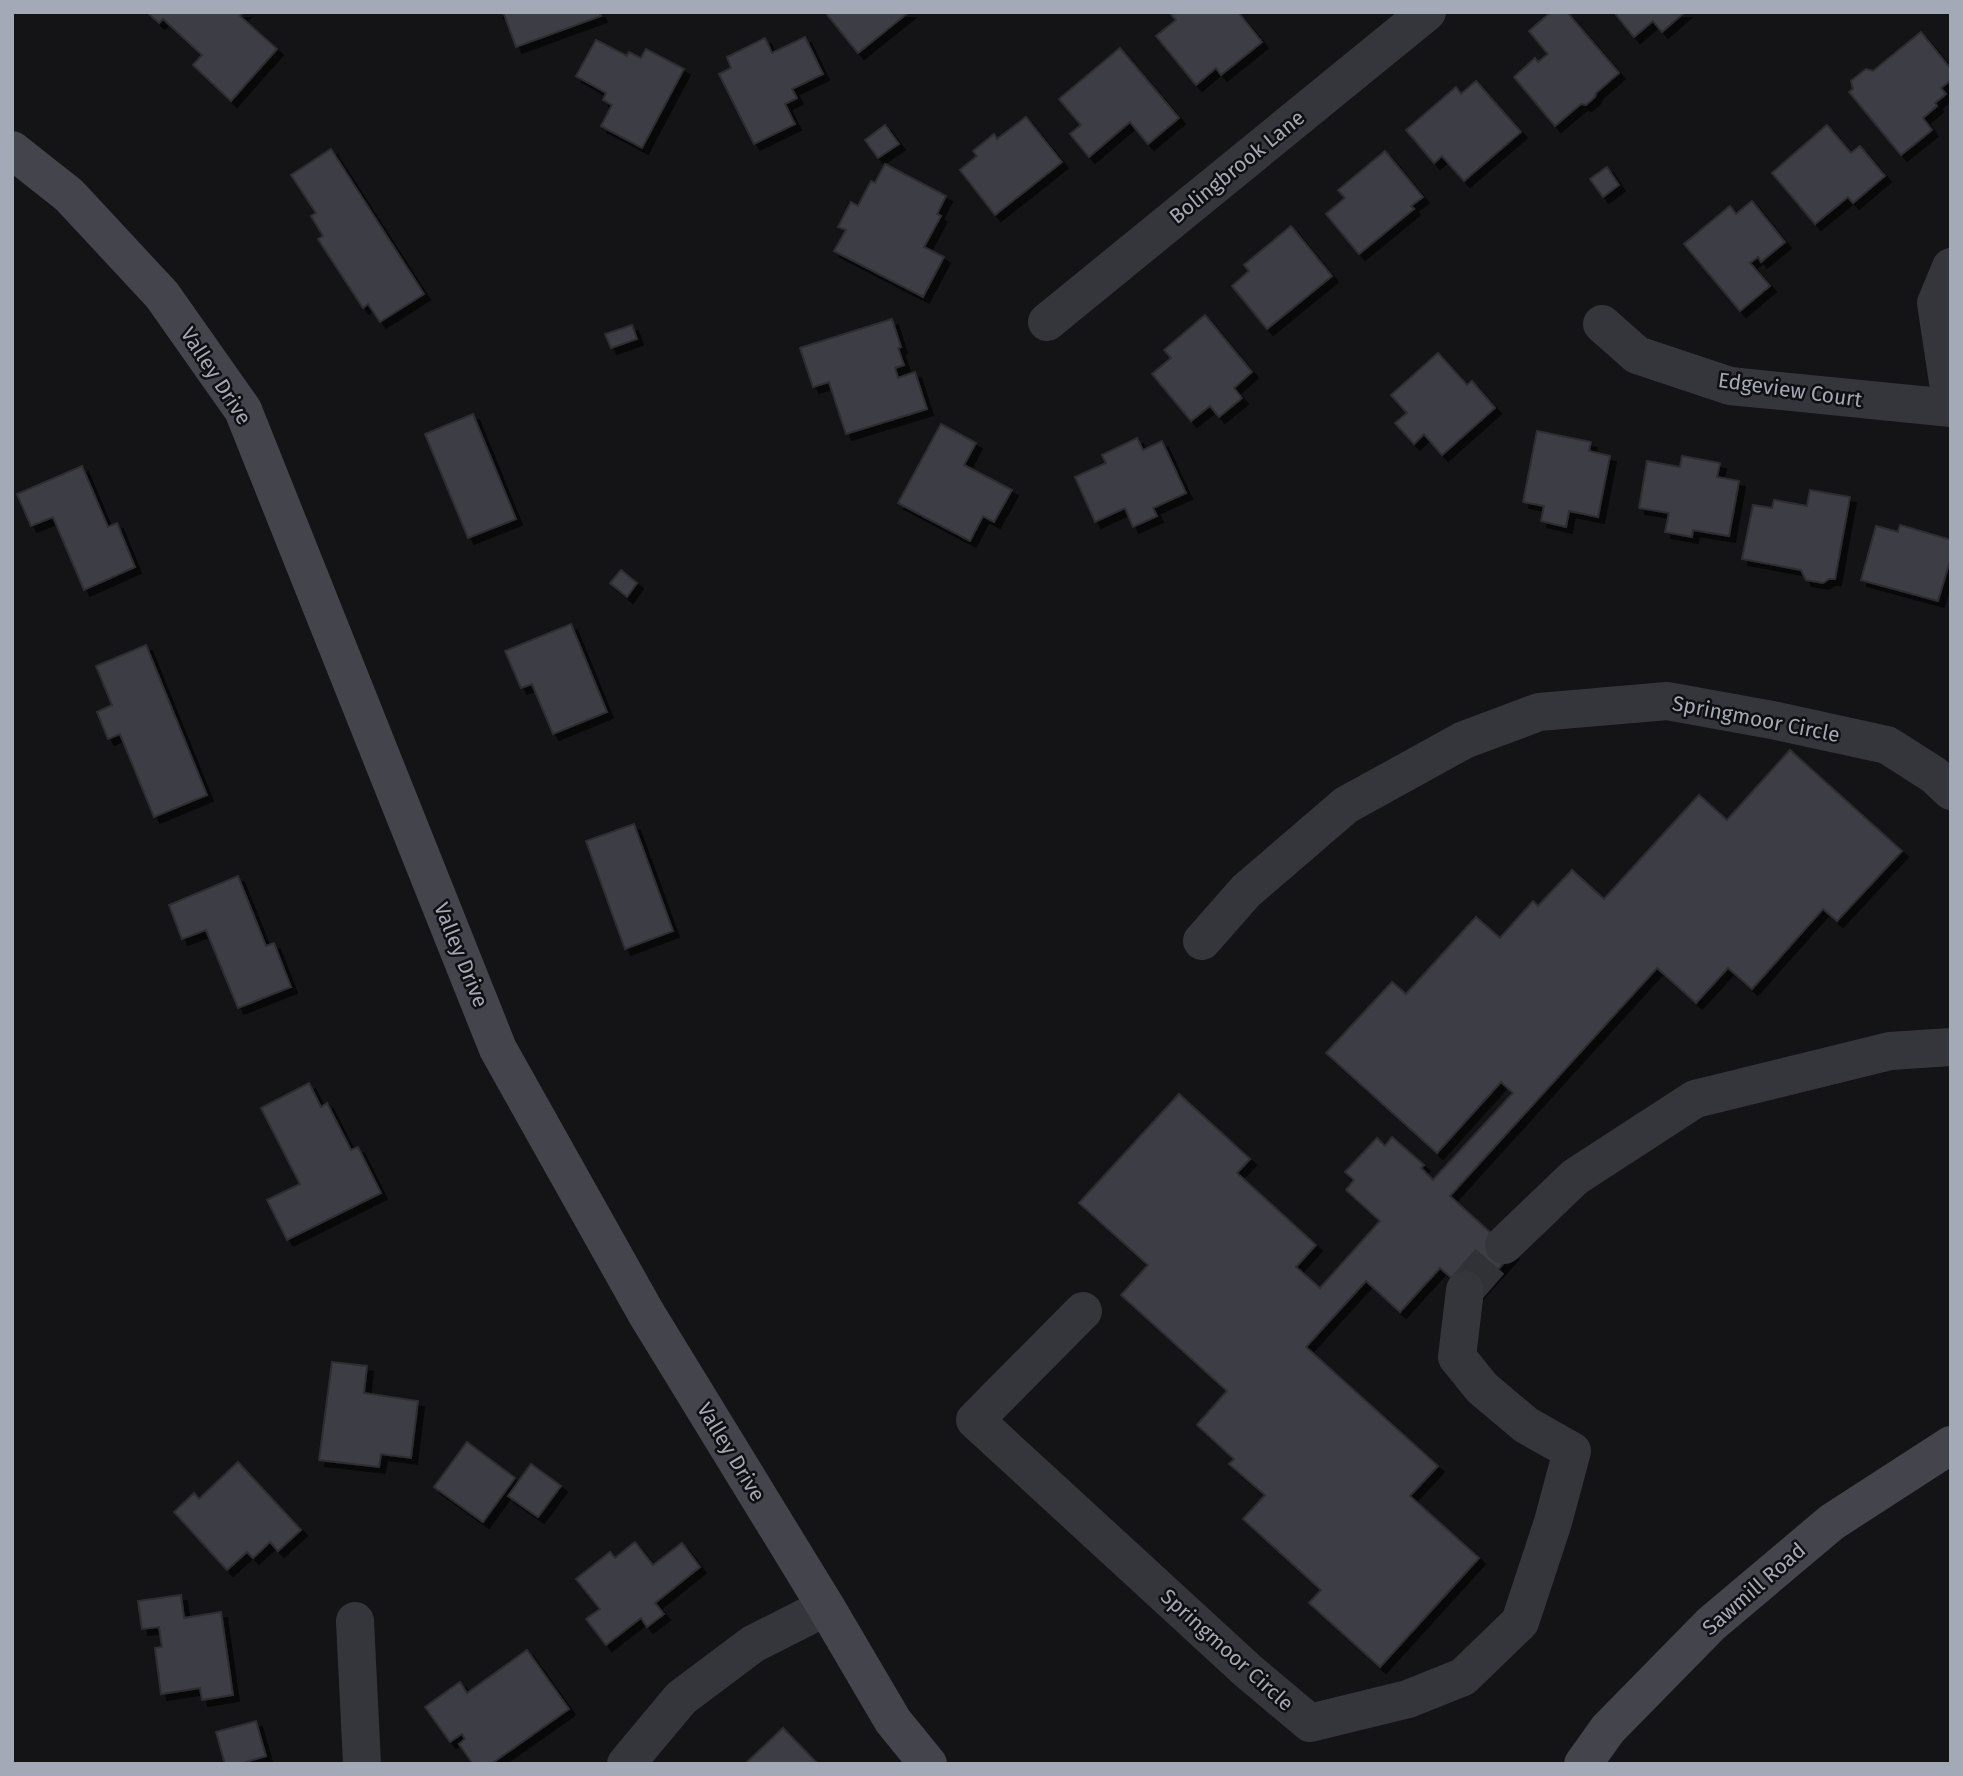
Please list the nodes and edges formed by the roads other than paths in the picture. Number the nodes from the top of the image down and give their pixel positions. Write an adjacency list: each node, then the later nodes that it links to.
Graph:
1 (1427, 12): 4 (street, Bolingbrook Lane)
2 (12, 150): 15 (street, Valley Drive)
3 (1951, 267): 6 (street)
4 (1047, 322)
5 (1602, 324): 7 (street, Edgeview Court)
6 (1951, 402)
7 (1951, 408)
8 (1951, 791): 9 (street, Springmoor Circle)
9 (1202, 942)
10 (1951, 1047): 11 (street)
11 (1504, 1245)
12 (1465, 1290): 13 (street, Springmoor Circle)
13 (1083, 1311)
14 (1951, 1445): 20 (street, Sawmill Road)
15 (826, 1607): 18 (street); 19 (street, Valley Drive)
16 (355, 1621): 17 (street)
17 (362, 1764)
18 (626, 1764)
19 (928, 1764)
20 (1583, 1764)

